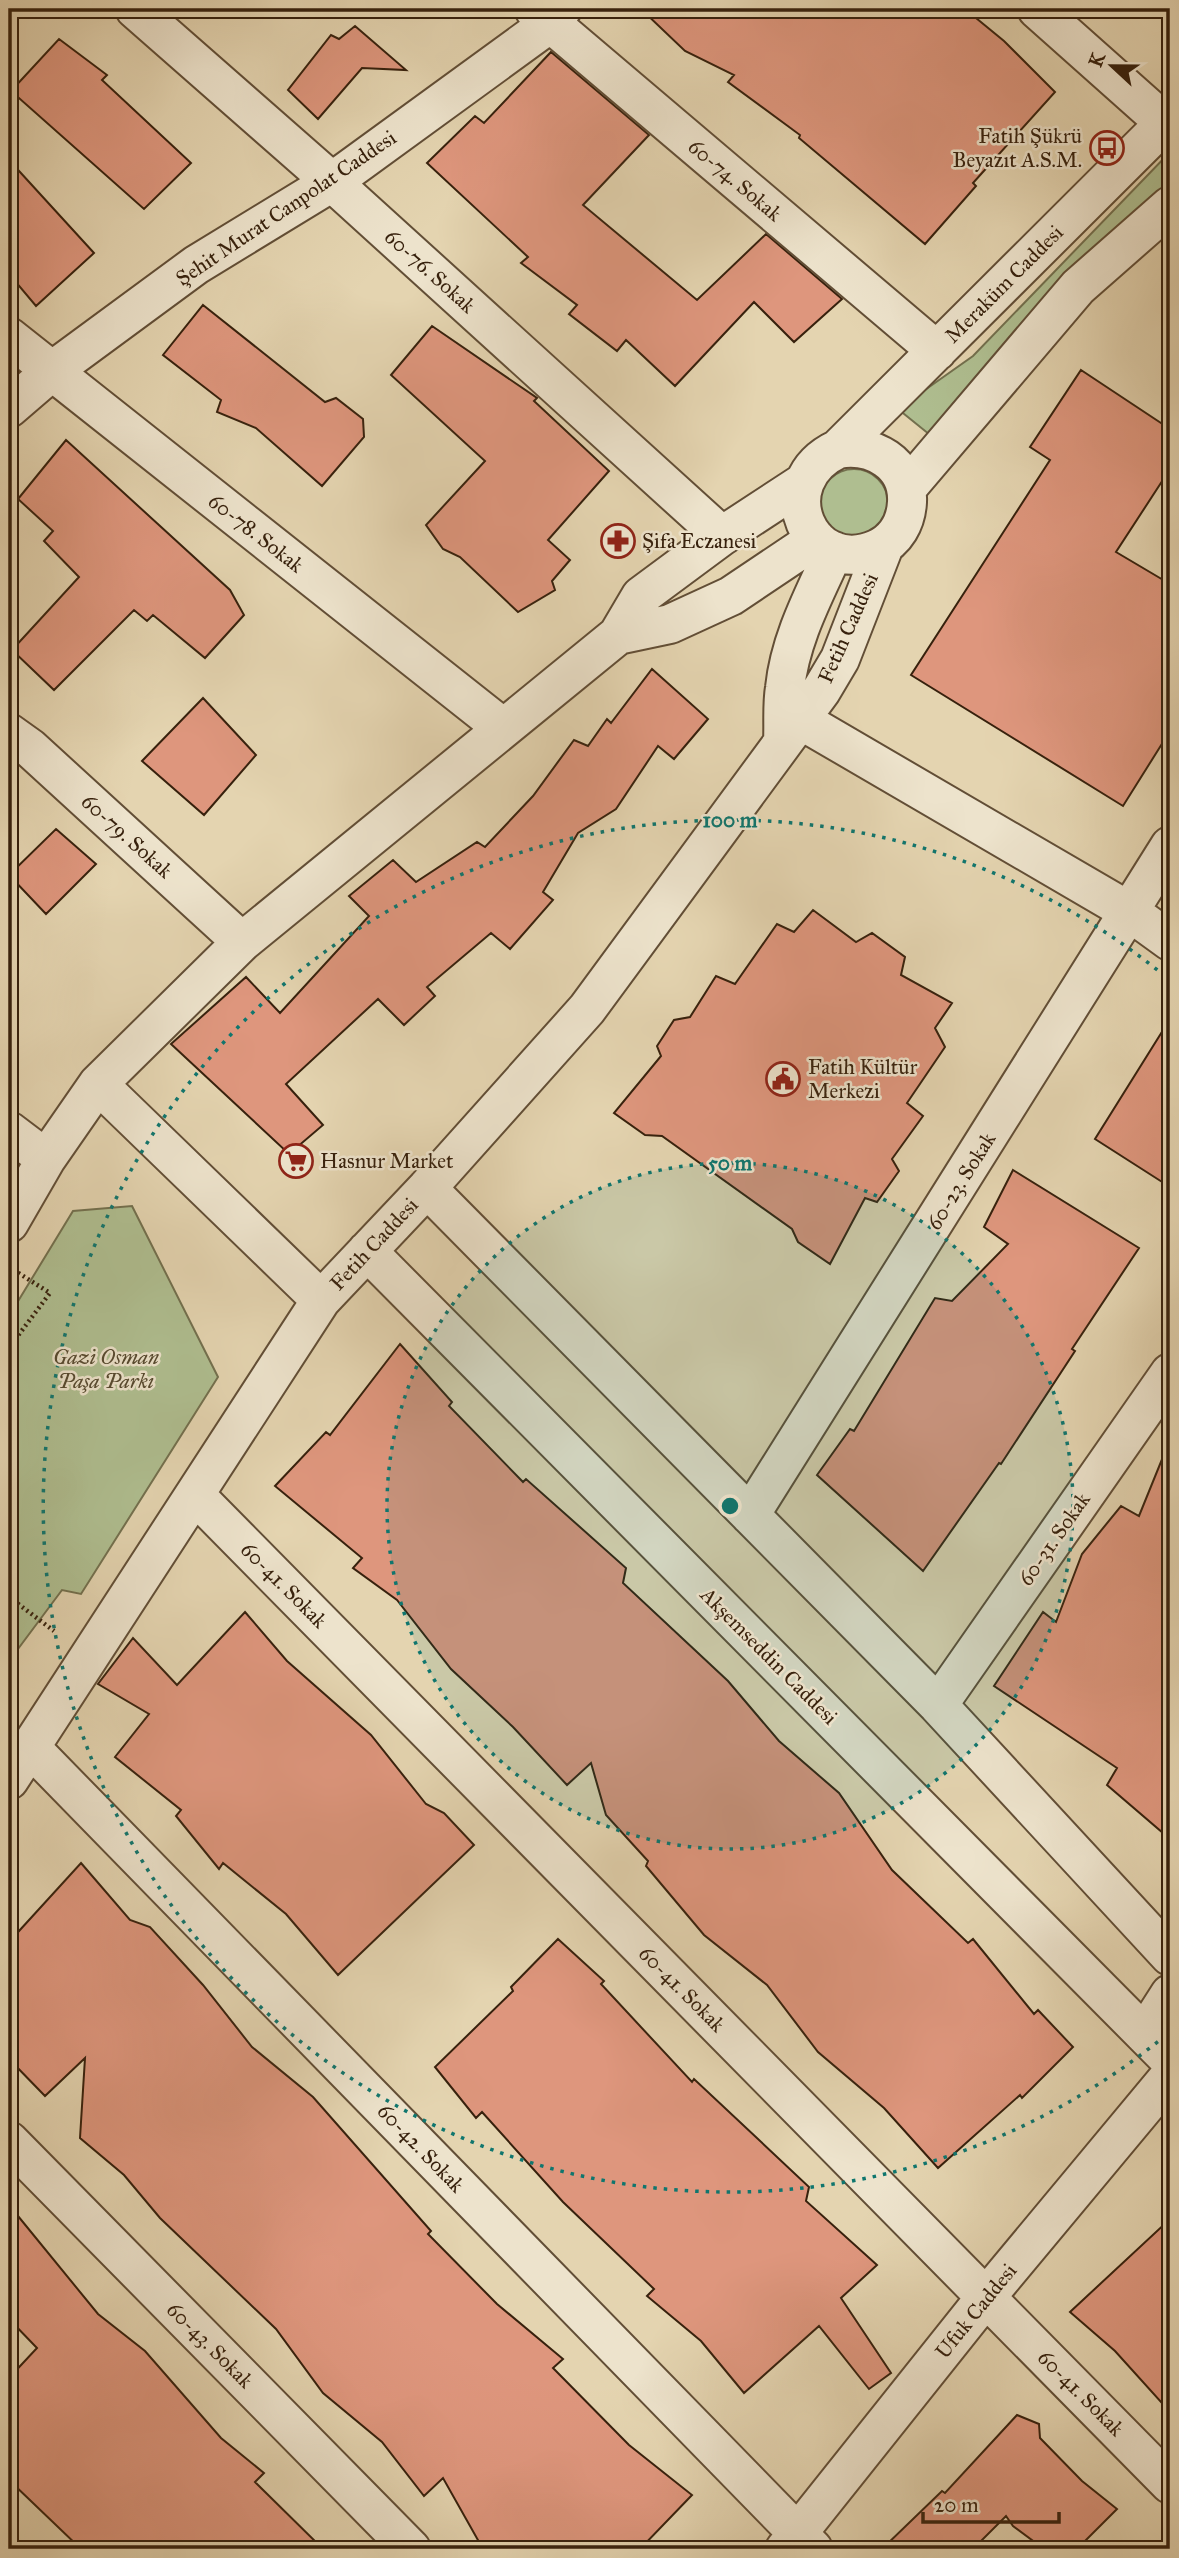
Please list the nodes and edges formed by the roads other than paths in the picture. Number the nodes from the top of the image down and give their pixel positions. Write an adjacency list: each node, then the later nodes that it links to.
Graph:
1 (135, 9): 5 (street, 60-76. Sokak)
2 (1037, 9): 4 (street)
3 (549, 14): 5 (street, Şehit Murat Canpolat Caddesi); 8 (street, 60-74. Sokak)
4 (1168, 120): 8 (street, Meraküm Caddesi)
5 (332, 182): 9 (street, Şehit Murat Canpolat Caddesi); 14 (street, 60-76. Sokak)
6 (1170, 206): 13 (street)
7 (9, 337): 9 (street, 60-78. Sokak)
8 (937, 351): 11 (street, Meraküm Caddesi)
9 (52, 371): 10 (street, Şehit Murat Canpolat Caddesi); 18 (street, 60-78. Sokak)
10 (9, 408)
11 (838, 449): 12 (street, Meraküm Caddesi); 13 (street)
12 (803, 484): 14 (street, Meraküm Caddesi); 15 (street)
13 (907, 488): 16 (street)
14 (722, 536): 17 (street, Meraküm Caddesi)
15 (825, 545): 16 (street); 17 (street); 19 (street, Fetih Caddesi)
16 (884, 546): 19 (street, Fetih Caddesi)
17 (618, 635): 18 (street)
18 (503, 729): 24 (street)
19 (791, 731): 22 (street); 28 (street, Fetih Caddesi)
20 (9, 733): 24 (street, 60-79. Sokak)
21 (1170, 846): 22 (street, 60-23. Sokak)
22 (1130, 912): 23 (street); 34 (street, 60-23. Sokak)
23 (1170, 941)
24 (242, 942): 25 (street)
25 (98, 1084): 27 (street); 31 (street)
26 (9, 1131): 27 (street)
27 (46, 1159): 29 (street)
28 (427, 1188): 30 (street, Fetih Caddesi); 34 (street)
29 (9, 1223)
30 (367, 1251): 31 (street, Fetih Caddesi); 40 (street, Akşemseddin Caddesi)
31 (321, 1300): 33 (street, Fetih Caddesi)
32 (1170, 1373): 35 (street, 60-31. Sokak)
33 (195, 1494): 36 (street, Fetih Caddesi); 43 (street, 60-41. Sokak)
34 (750, 1515): 35 (street)
35 (938, 1705): 38 (street)
36 (30, 1747): 37 (street, Fetih Caddesi); 45 (street, 60-42. Sokak)
37 (9, 1780)
38 (1170, 1956)
39 (1170, 1994): 40 (street)
40 (1158, 2047)
41 (1170, 2076): 43 (street, Ufuk Caddesi)
42 (9, 2141): 46 (street, 60-43. Sokak)
43 (986, 2297): 44 (street, 60-41. Sokak); 45 (street, Ufuk Caddesi)
44 (1170, 2484)
45 (799, 2544)
46 (411, 2549)

